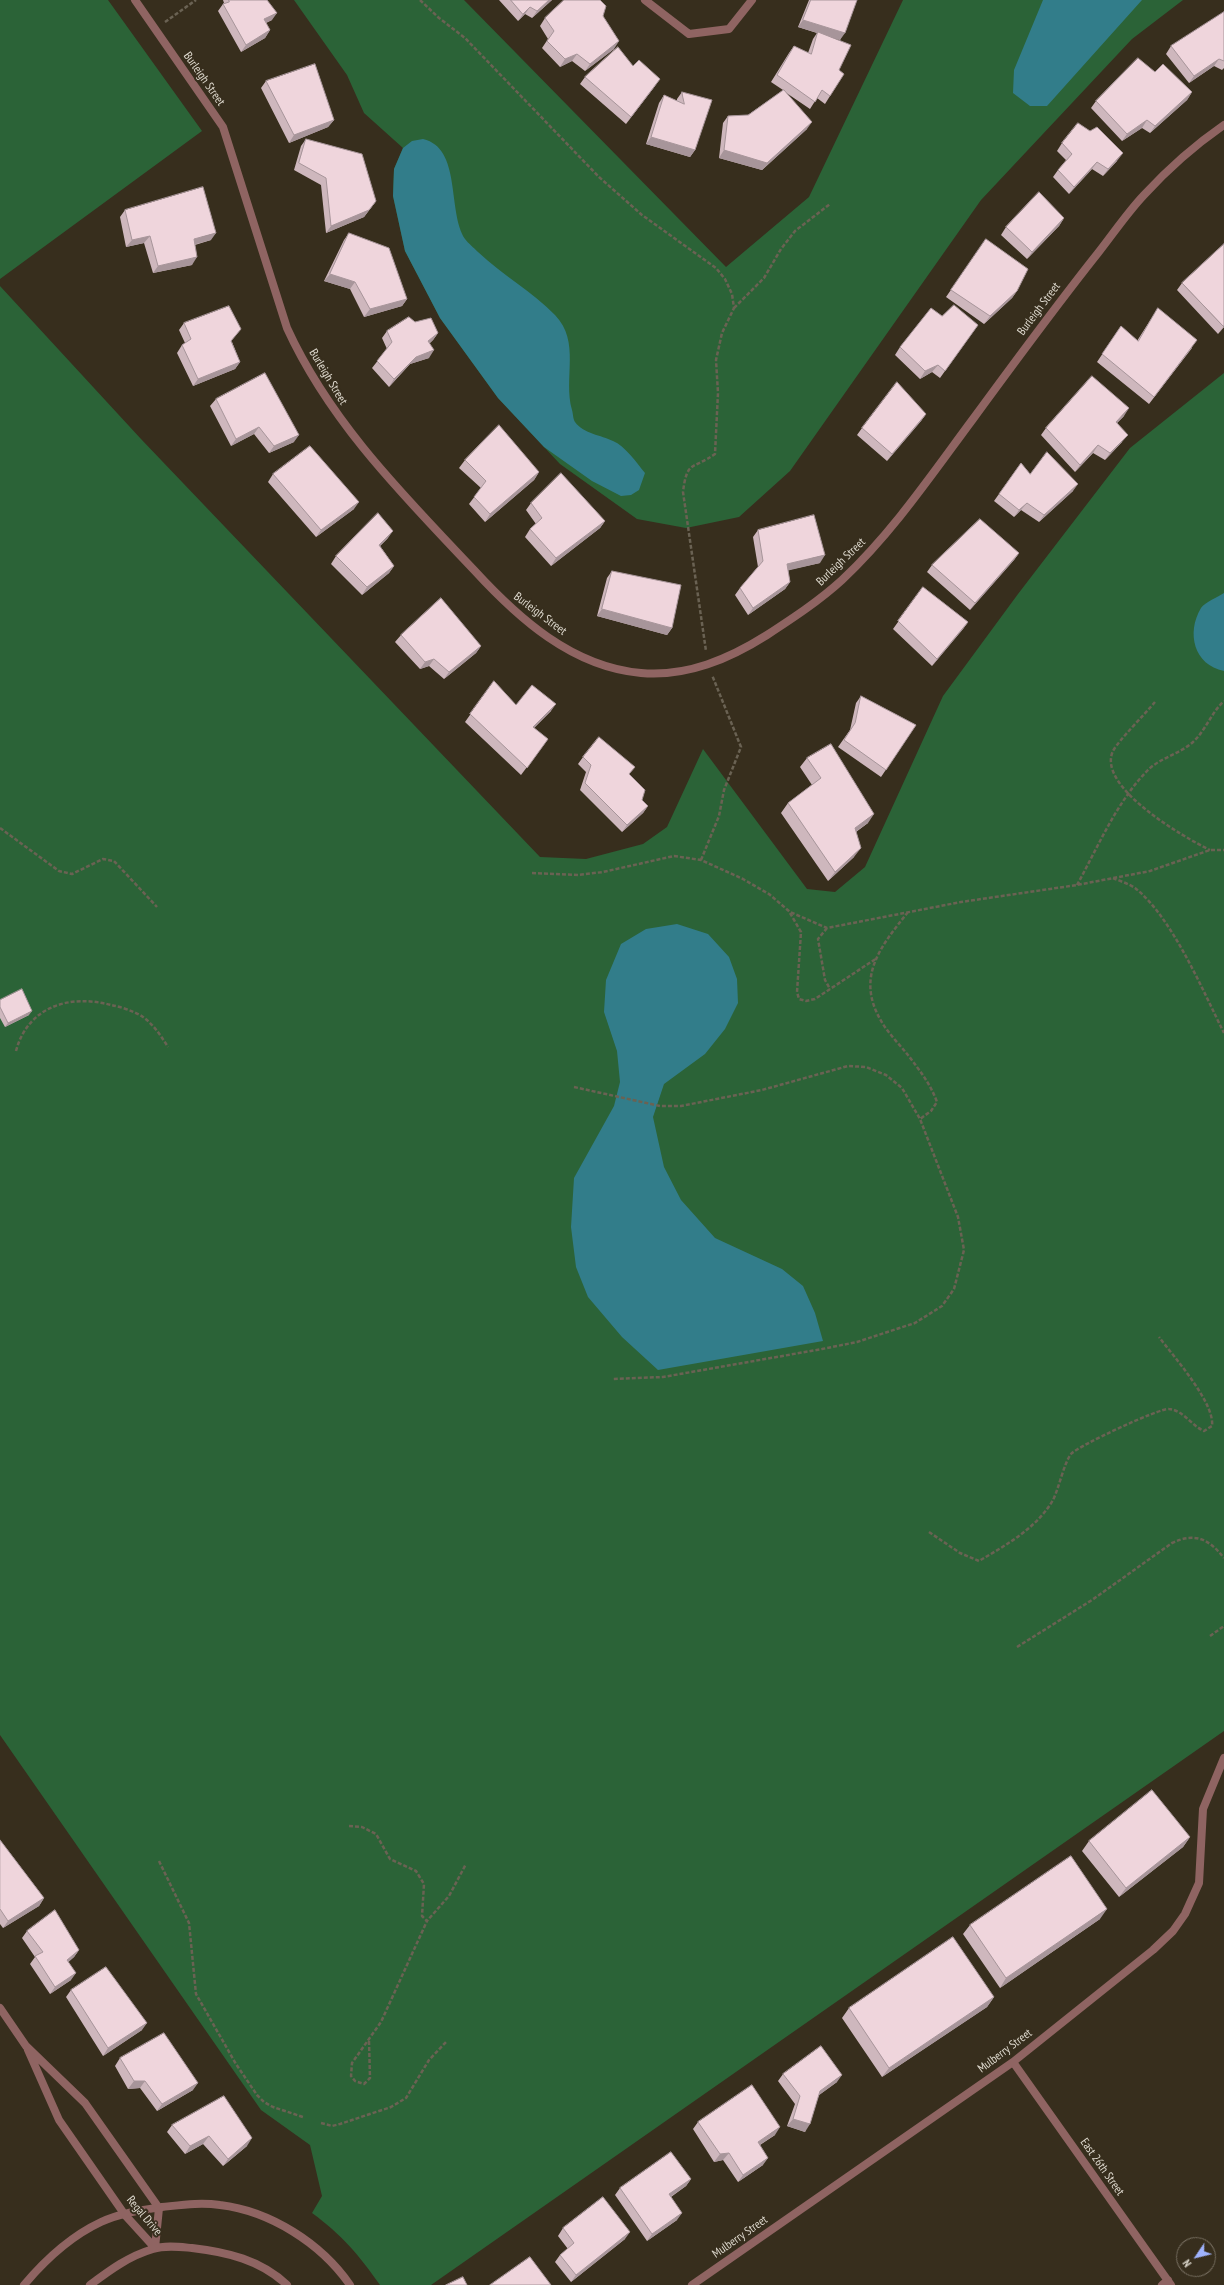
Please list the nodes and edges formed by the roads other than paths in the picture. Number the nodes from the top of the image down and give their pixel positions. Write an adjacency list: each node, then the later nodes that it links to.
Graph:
1 (135, 0): 4 (street, Burleigh Street)
2 (645, 0): 3 (street)
3 (752, 0)
4 (1224, 125)
5 (1224, 1758): 8 (street, Mulberry Street)
6 (0, 2008): 7 (street, Regal Drive)
7 (26, 2046): 9 (street, Regal Drive); 10 (street, Regal Drive)
8 (1013, 2062): 12 (street, East 26th Street); 17 (street, Mulberry Street)
9 (158, 2208): 10 (street); 11 (street, Regal Drive); 16 (street)
10 (125, 2215): 11 (street, Regal Drive); 13 (street)
11 (155, 2248): 14 (street); 15 (street)
12 (1167, 2283)
13 (24, 2285)
14 (90, 2285)
15 (287, 2285)
16 (350, 2285)
17 (692, 2285)

